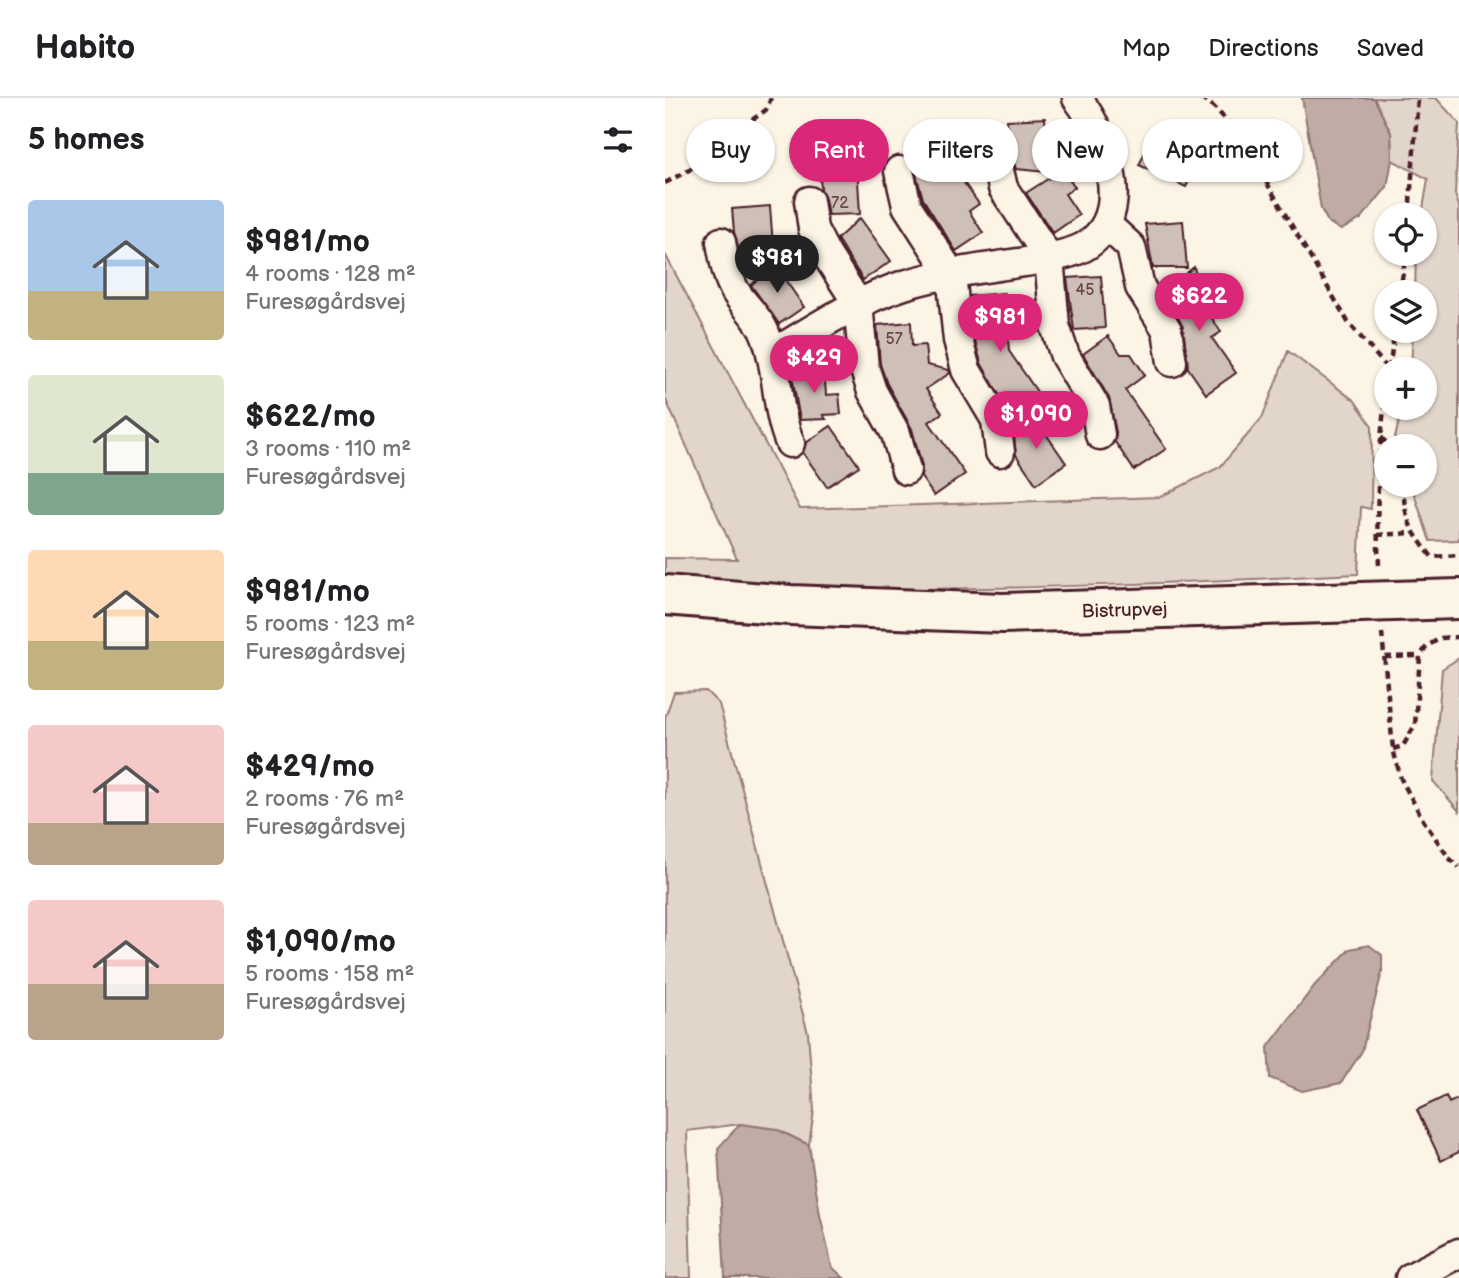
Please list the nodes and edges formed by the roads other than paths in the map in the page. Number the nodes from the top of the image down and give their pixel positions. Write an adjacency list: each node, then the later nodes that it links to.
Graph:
1 (1077, 98): 5 (street)
2 (899, 171): 8 (street)
3 (1002, 182): 7 (street)
4 (809, 201): 9 (street)
5 (1108, 225): 7 (street); 11 (street)
6 (722, 242): 10 (street)
7 (1049, 258): 8 (street); 12 (street)
8 (951, 274): 9 (street); 14 (street)
9 (858, 303): 10 (street); 15 (street)
10 (772, 354): 13 (street)
11 (1172, 362)
12 (1100, 435)
13 (790, 443)
14 (1000, 452)
15 (906, 470)
16 (665, 595): 18 (main road, Bistrupvej)
17 (1459, 599): 18 (main road, Bistrupvej)
18 (790, 605): 19 (main road, Bistrupvej)
19 (665, 608)
20 (1459, 1253): 21 (street)
21 (1410, 1278)

